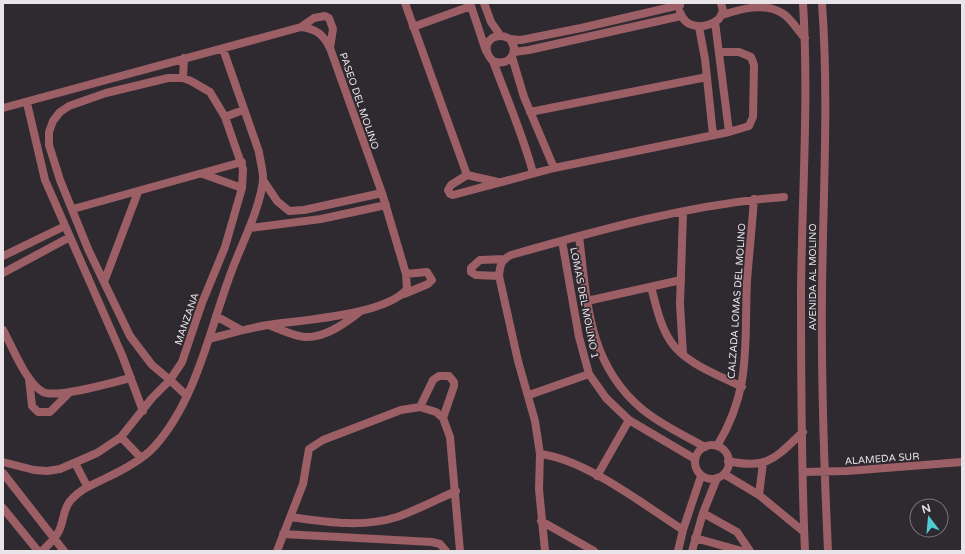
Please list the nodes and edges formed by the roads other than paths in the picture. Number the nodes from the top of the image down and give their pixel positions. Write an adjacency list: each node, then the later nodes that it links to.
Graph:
1 (405, 3): 13 (street)
2 (484, 3): 16 (street)
3 (721, 3): 10 (street)
4 (803, 3): 17 (street, AVENIDA AL MOLINO)
5 (822, 3): 107 (street, AVENIDA AL MOLINO)
6 (470, 4): 13 (street); 21 (street)
7 (681, 4): 9 (street); 11 (street)
8 (745, 5): 10 (street); 17 (street)
9 (658, 7): 18 (street)
10 (722, 15): 12 (street)
11 (681, 16): 14 (street); 23 (street)
12 (715, 22): 14 (street); 22 (street)
13 (412, 27): 43 (street)
14 (699, 27): 26 (street)
15 (301, 28): 19 (street, PASEO DEL MOLINO); 19 (street); 20 (street, PASEO DEL MOLINO)
16 (500, 35): 18 (street); 21 (street)
17 (805, 38): 94 (street, AVENIDA AL MOLINO)
18 (510, 39): 23 (street)
19 (330, 48): 48 (street, PASEO DEL MOLINO)
20 (223, 49): 24 (street, PASEO DEL MOLINO); 32 (street)
21 (486, 50): 25 (street)
22 (719, 52): 35 (street); 35 (street)
23 (513, 55): 25 (street); 33 (street)
24 (184, 58): 27 (street); 28 (street, PASEO DEL MOLINO)
25 (493, 61): 41 (street)
26 (707, 77): 33 (street); 36 (street)
27 (187, 80): 29 (street); 34 (street, MANZANA)
28 (102, 81): 29 (street); 30 (street, PASEO DEL MOLINO)
29 (106, 93): 37 (street)
30 (26, 103): 31 (street); 39 (street)
31 (3, 108)
32 (243, 110): 34 (street); 44 (street)
33 (530, 112): 40 (street)
34 (225, 117): 38 (street, MANZANA)
35 (729, 132): 36 (street)
36 (713, 135): 40 (street)
37 (52, 161): 39 (street); 52 (street)
38 (242, 162): 42 (street); 46 (street, MANZANA)
39 (40, 164): 56 (street)
40 (554, 168): 41 (street)
41 (533, 173): 45 (street)
42 (203, 174): 46 (street); 47 (street)
43 (467, 175): 45 (street); 45 (street)
44 (263, 180): 53 (street); 57 (street)
45 (498, 182)
46 (242, 188): 63 (street, MANZANA)
47 (138, 192): 52 (street); 71 (street)
48 (382, 193): 51 (street, PASEO DEL MOLINO); 53 (street)
49 (784, 197): 50 (street)
50 (754, 199): 54 (street); 86 (street, CALZADA LOMAS DEL MOLINO)
51 (386, 205): 55 (street); 68 (street, PASEO DEL MOLINO)
52 (73, 209): 64 (street)
53 (288, 211): 55 (street)
54 (683, 212): 58 (street); 70 (street)
55 (287, 224): 57 (street)
56 (64, 226): 59 (street); 61 (street)
57 (250, 228): 65 (street)
58 (579, 236): 60 (street); 74 (street, LOMAS DEL MOLINO 1)
59 (70, 237): 66 (street); 67 (street)
60 (562, 241): 62 (street); 82 (street, LOMAS DEL MOLINO 1)
61 (3, 256)
62 (505, 259): 69 (street); 69 (street)
63 (218, 265): 65 (street); 85 (street, MANZANA)
64 (96, 266): 66 (street); 71 (street)
65 (232, 270): 76 (street)
66 (85, 271): 84 (street)
67 (3, 273)
68 (406, 274): 73 (street); 73 (street)
69 (499, 276): 88 (street)
70 (681, 280): 72 (street); 81 (street)
71 (104, 282): 85 (street)
72 (651, 287): 74 (street); 81 (street)
73 (402, 295): 75 (street)
74 (587, 301): 97 (street, LOMAS DEL MOLINO 1)
75 (362, 310): 77 (street); 77 (street)
76 (216, 316): 79 (street); 80 (street)
77 (269, 325): 79 (street)
78 (3, 330): 83 (street)
79 (241, 330): 80 (street)
80 (209, 338): 89 (street)
81 (683, 354): 86 (street)
82 (589, 374): 88 (street); 93 (street, LOMAS DEL MOLINO 1)
83 (29, 378): 87 (street); 87 (street)
84 (131, 378): 87 (street); 91 (street)
85 (170, 380): 89 (street); 91 (street, MANZANA)
86 (742, 387): 96 (street, CALZADA LOMAS DEL MOLINO)
87 (70, 392)
88 (529, 395): 98 (street)
89 (186, 396): 99 (street)
90 (420, 407): 92 (street); 92 (street); 117 (street)
91 (143, 411): 95 (street, MANZANA)
92 (443, 418): 113 (street)
93 (629, 420): 100 (street, LOMAS DEL MOLINO 1); 109 (street)
94 (802, 432): 104 (street); 106 (street, AVENIDA AL MOLINO)
95 (121, 437): 99 (street); 105 (street, MANZANA)
96 (716, 446): 97 (street); 101 (street)
97 (705, 447): 100 (street)
98 (540, 454): 109 (street); 118 (street)
99 (141, 458): 112 (street)
100 (695, 459): 110 (street)
101 (728, 461): 104 (street); 111 (street)
102 (3, 462): 105 (street, MANZANA)
103 (962, 462): 107 (street, ALAMEDA SUR)
104 (764, 463): 114 (street)
105 (75, 464): 112 (street)
106 (804, 472): 107 (street, ALAMEDA SUR); 120 (street, AVENIDA AL MOLINO)
107 (824, 472): 137 (street, AVENIDA AL MOLINO)
108 (3, 473): 122 (street)
109 (598, 476): 119 (street)
110 (701, 476): 111 (street); 119 (street)
111 (720, 476): 114 (street); 116 (street)
112 (87, 486): 122 (street)
113 (456, 491): 117 (street); 129 (street)
114 (759, 495): 120 (street)
115 (3, 508): 124 (street)
116 (703, 513): 123 (street); 135 (street)
117 (291, 517): 121 (street)
118 (541, 521): 130 (street); 131 (street)
119 (683, 530): 132 (street)
120 (804, 532): 136 (street, AVENIDA AL MOLINO)
121 (283, 534): 127 (street); 128 (street)
122 (55, 538): 125 (street); 126 (street)
123 (696, 538): 133 (street); 134 (street)
124 (38, 551)
125 (42, 551)
126 (64, 551)
127 (277, 551)
128 (446, 551)
129 (460, 551)
130 (545, 551)
131 (594, 551)
132 (678, 551)
133 (692, 551)
134 (742, 551)
135 (750, 551)
136 (805, 551)
137 (828, 551)

